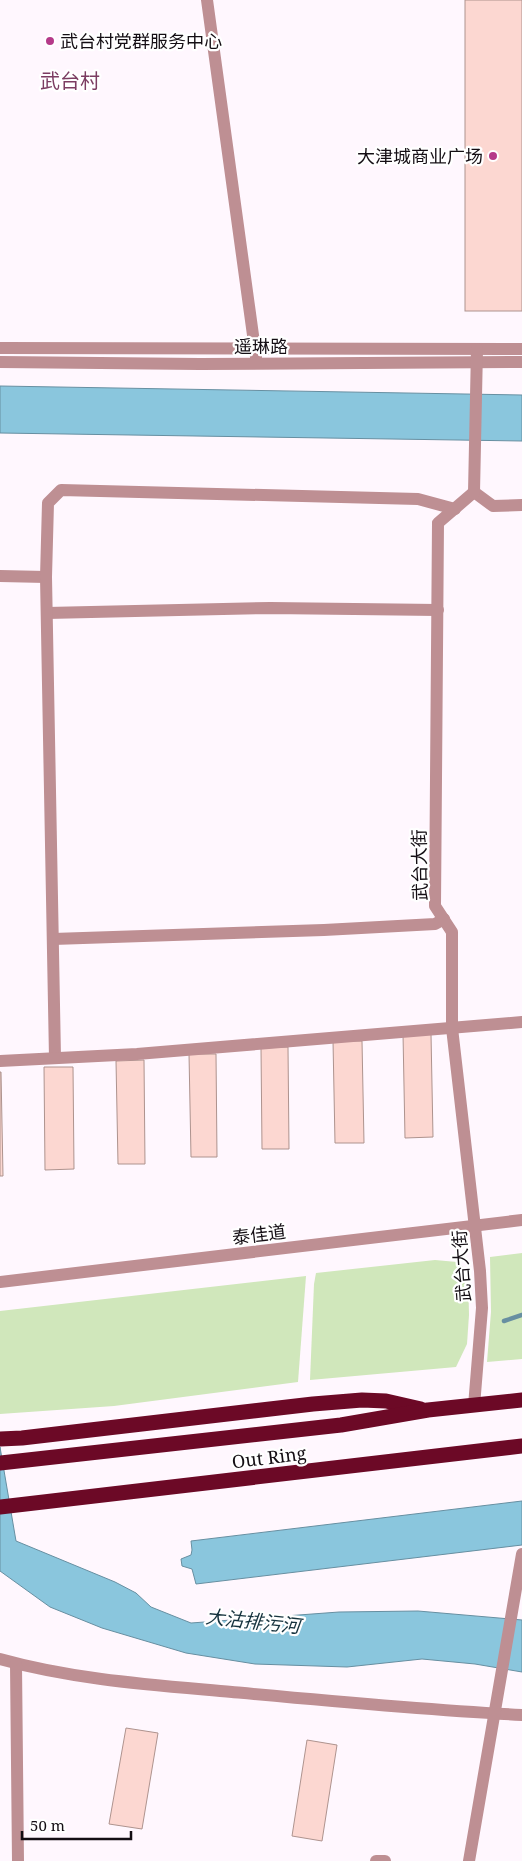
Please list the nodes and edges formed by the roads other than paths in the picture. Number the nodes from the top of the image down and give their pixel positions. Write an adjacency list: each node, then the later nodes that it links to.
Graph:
1 (207, 0): 3 (street)
2 (0, 348): 3 (street, 遥琳路)
3 (256, 349): 4 (street, 遥琳路); 9 (street)
4 (477, 349): 5 (street, 遥琳路); 7 (street)
5 (522, 349)
6 (0, 362): 9 (street, 遥琳路)
7 (476, 362): 8 (street, 遥琳路); 9 (street, 遥琳路); 10 (street)
8 (522, 362)
9 (256, 364)
10 (474, 492): 11 (street); 12 (street, 武台大街)
11 (522, 505)
12 (455, 509): 14 (street); 15 (street, 武台大街)
13 (0, 576): 14 (street)
14 (46, 577): 16 (street)
15 (438, 610): 16 (street); 17 (street, 武台大街)
16 (47, 613): 18 (street)
17 (444, 919): 18 (street); 20 (street, 武台大街)
18 (53, 939): 21 (street)
19 (522, 1022): 20 (street)
20 (452, 1028): 21 (street); 24 (street, 武台大街)
21 (55, 1058): 22 (street)
22 (0, 1061)
23 (522, 1220): 24 (street, 泰佳道)
24 (476, 1226): 25 (street, 泰佳道); 27 (street, 武台大街)
25 (0, 1282)
26 (522, 1400): 27 (highway, Out Ring)
27 (474, 1406): 28 (highway, Out Ring)
28 (428, 1410): 29 (highway); 31 (highway, Out Ring)
29 (0, 1439)
30 (522, 1446): 32 (highway, Out Ring)
31 (0, 1463)
32 (0, 1507)
33 (522, 1556): 36 (street)
34 (0, 1659): 35 (street)
35 (16, 1664): 36 (street); 38 (street)
36 (494, 1714): 37 (street); 41 (street)
37 (522, 1715)
38 (18, 1861)
39 (376, 1861): 40 (street)
40 (385, 1861)
41 (469, 1861)

